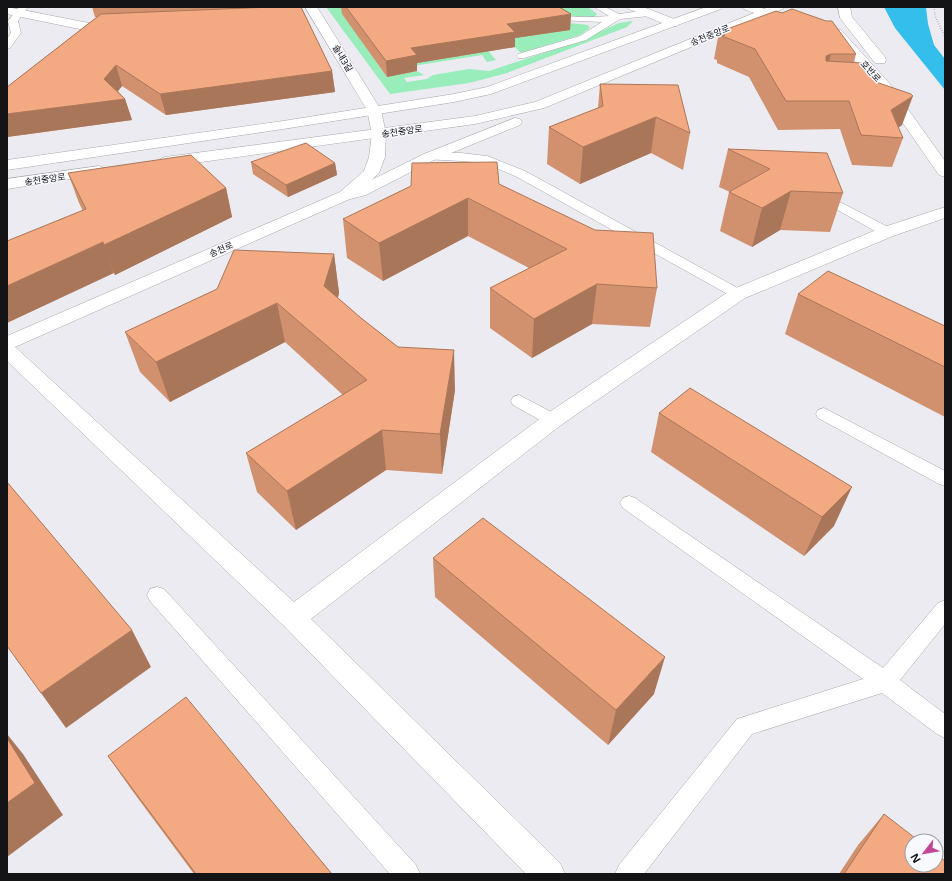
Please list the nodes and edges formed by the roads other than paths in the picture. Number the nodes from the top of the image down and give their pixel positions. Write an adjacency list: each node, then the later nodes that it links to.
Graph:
1 (311, 7): 15 (street, 솔내3길)
2 (548, 7): 13 (lane)
3 (598, 7): 13 (lane)
4 (633, 7): 10 (street)
5 (718, 7): 16 (street, 송천중앙로)
6 (779, 7): 11 (street, 송천중앙로)
7 (844, 7): 24 (street, 호반로)
8 (7, 10): 9 (street)
9 (21, 10): 18 (street); 21 (lane)
10 (649, 13): 13 (lane); 16 (street)
11 (754, 13): 12 (street); 25 (street, 송천중앙로)
12 (790, 16)
13 (618, 17): 22 (lane)
14 (304, 19): 15 (street)
15 (319, 19): 26 (street, 솔내3길)
16 (673, 23): 26 (street, 송천중앙로)
17 (826, 24): 24 (street, 호반로)
18 (94, 28): 19 (street); 20 (street)
19 (110, 28)
20 (81, 38)
21 (7, 46)
22 (521, 56)
23 (870, 87): 24 (lane)
24 (885, 87): 32 (street, 호반로)
25 (539, 105): 27 (street, 송천중앙로); 28 (street)
26 (374, 110): 27 (street, 송천로); 30 (street, 송천중앙로)
27 (379, 134): 29 (street, 송천중앙로); 34 (street, 송천로)
28 (429, 157): 34 (street); 38 (lane)
29 (154, 163)
30 (7, 165)
31 (116, 169): 33 (street, 송천중앙로)
32 (945, 172)
33 (7, 184)
34 (346, 195): 39 (street, 송천로)
35 (838, 205): 37 (lane)
36 (945, 212): 37 (street)
37 (887, 232): 38 (street)
38 (738, 294): 43 (street)
39 (7, 343)
40 (7, 350): 48 (street)
41 (519, 401): 43 (lane)
42 (824, 414): 44 (lane)
43 (553, 420): 48 (street)
44 (945, 478)
45 (629, 503): 49 (lane)
46 (157, 595): 51 (lane)
47 (945, 609): 49 (lane)
48 (293, 618): 52 (street)
49 (885, 682): 50 (lane); 53 (lane)
50 (945, 727)
51 (407, 874)
52 (548, 874)
53 (628, 874)

